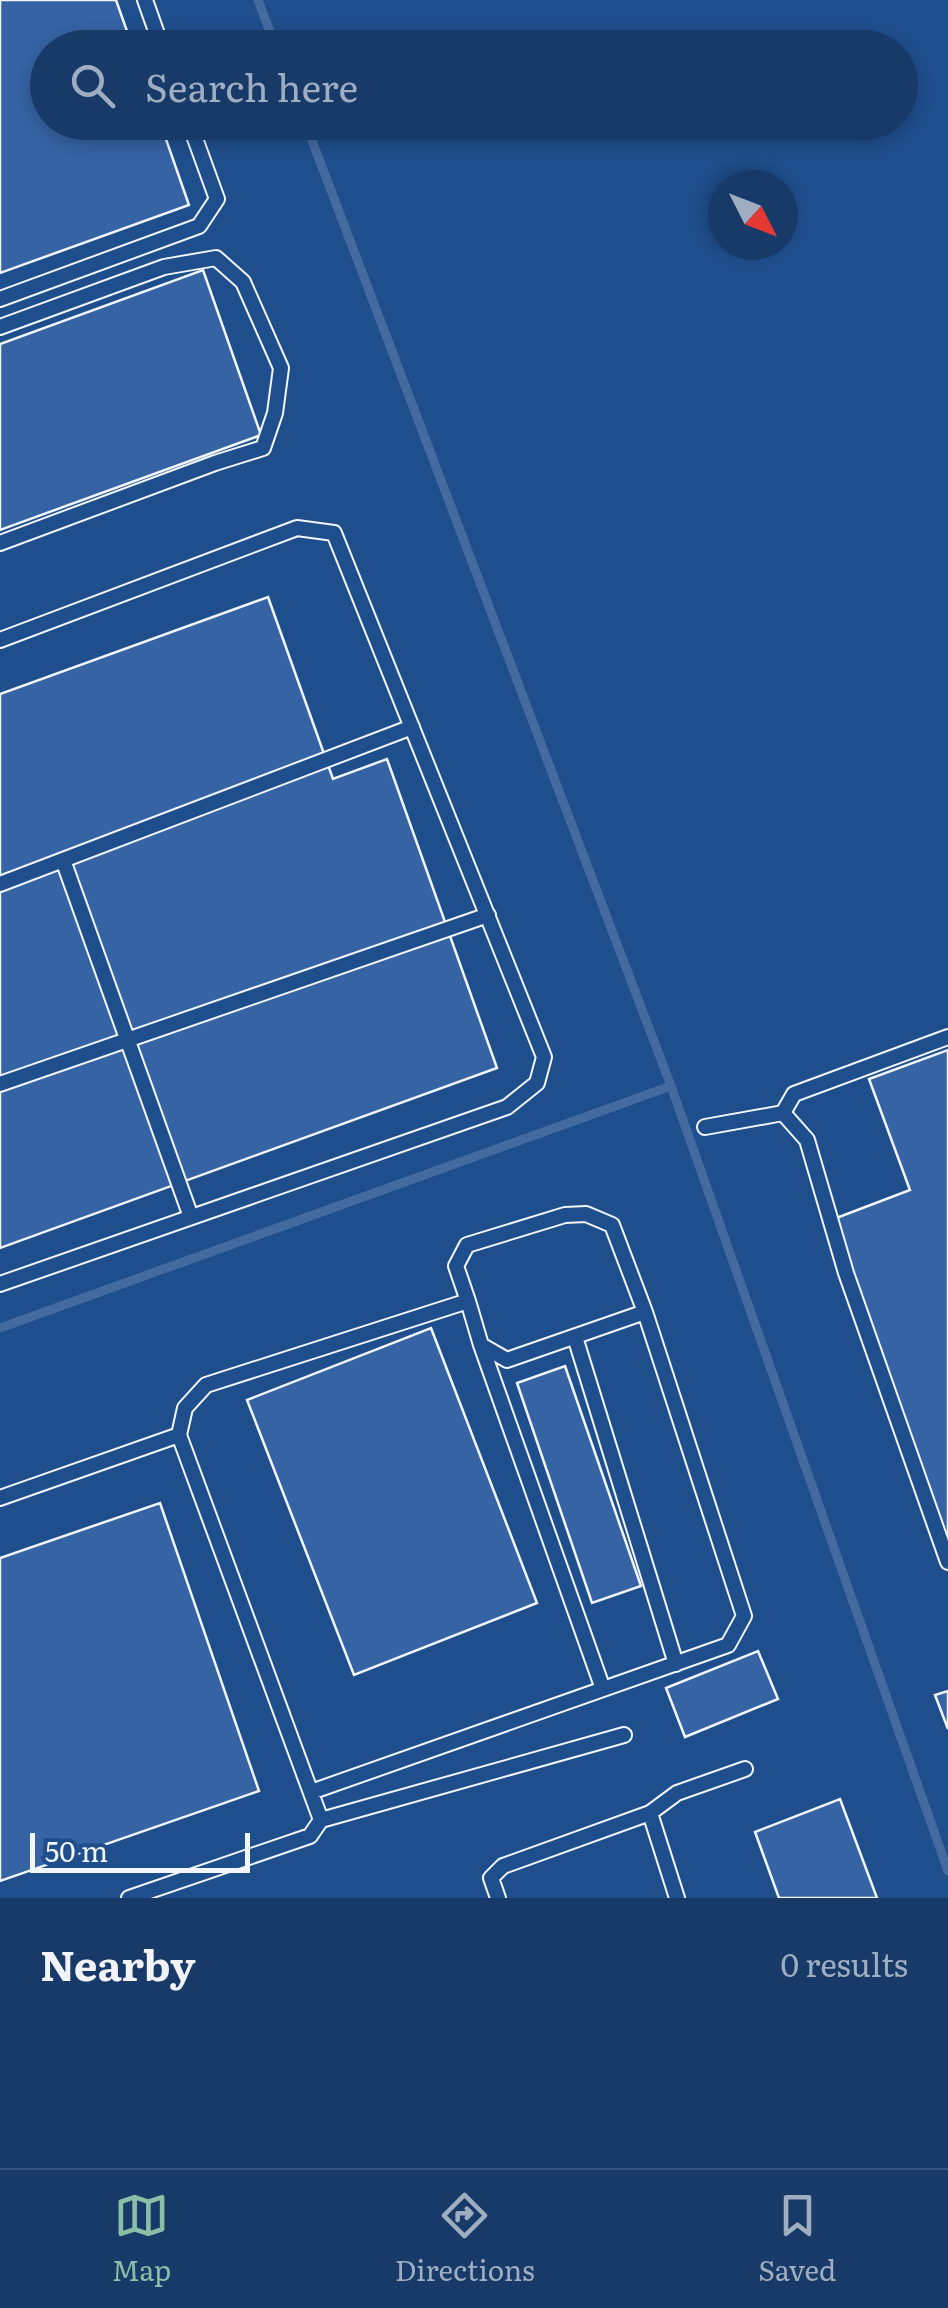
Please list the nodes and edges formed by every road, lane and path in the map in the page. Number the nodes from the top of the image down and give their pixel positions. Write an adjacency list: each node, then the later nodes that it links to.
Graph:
1 (145, 0): 2 (lane)
2 (156, 30)
3 (195, 140): 4 (lane)
4 (0, 299)
5 (0, 327): 6 (lane)
6 (0, 543)
7 (0, 640): 8 (lane)
8 (412, 727): 9 (lane); 11 (lane)
9 (63, 860): 10 (lane); 13 (lane)
10 (0, 884)
11 (488, 914): 13 (lane); 17 (lane)
12 (948, 1037): 15 (lane)
13 (126, 1040): 14 (lane); 17 (lane)
14 (0, 1084)
15 (782, 1113): 16 (lane); 25 (lane)
16 (705, 1127)
17 (191, 1217): 18 (lane)
18 (0, 1284)
19 (468, 1302): 20 (lane); 22 (lane); 23 (lane)
20 (645, 1312): 21 (lane); 26 (lane)
21 (575, 1337): 22 (lane); 26 (lane)
22 (481, 1345): 27 (lane)
23 (179, 1435): 24 (lane); 30 (lane)
24 (0, 1498)
25 (948, 1562)
26 (676, 1664): 27 (lane)
27 (603, 1690): 30 (lane)
28 (624, 1735): 32 (lane)
29 (745, 1768): 31 (lane)
30 (311, 1792): 32 (lane)
31 (650, 1812): 34 (lane); 35 (lane)
32 (321, 1820): 33 (lane)
33 (129, 1898)
34 (498, 1898)
35 (678, 1898)

